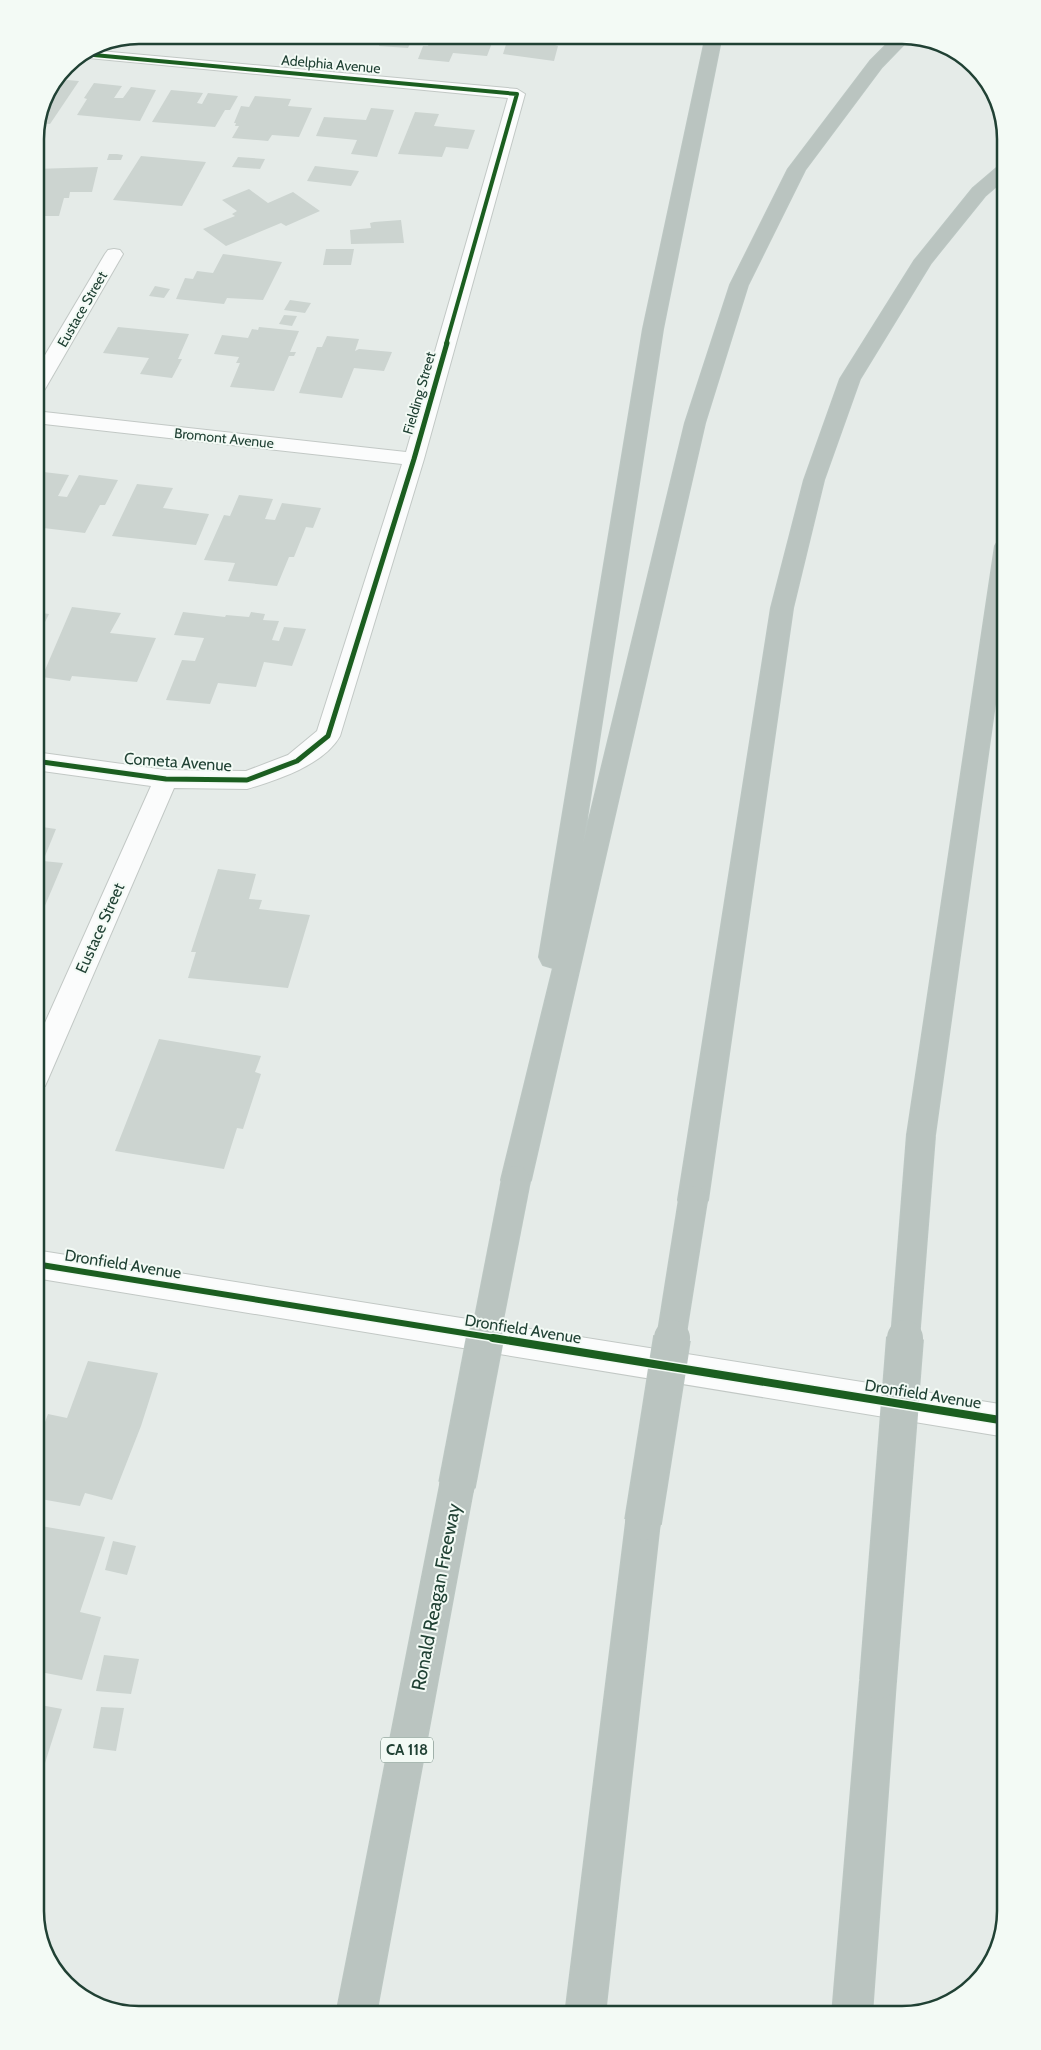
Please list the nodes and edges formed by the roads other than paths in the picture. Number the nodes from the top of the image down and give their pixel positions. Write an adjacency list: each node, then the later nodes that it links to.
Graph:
1 (712, 44): 15 (highway)
2 (896, 44): 15 (highway)
3 (95, 55): 4 (street, Adelphia Avenue)
4 (518, 94): 9 (street, Fielding Street)
5 (997, 176): 19 (highway, bridge)
6 (114, 254): 7 (street, Eustace Street)
7 (44, 375)
8 (44, 417): 9 (street, Bromont Avenue)
9 (414, 459): 11 (street, Fielding Street)
10 (997, 608): 20 (highway, bridge)
11 (339, 698): 13 (street, Cometa Avenue)
12 (44, 762): 13 (street, Cometa Avenue)
13 (166, 779): 14 (street, Eustace Street)
14 (44, 1057)
15 (516, 1180): 18 (highway, Ronald Reagan Freeway / CA 118, bridge)
16 (44, 1265): 17 (street, Dronfield Avenue)
17 (997, 1420)
18 (358, 2006)
19 (586, 2006)
20 (853, 2006)

